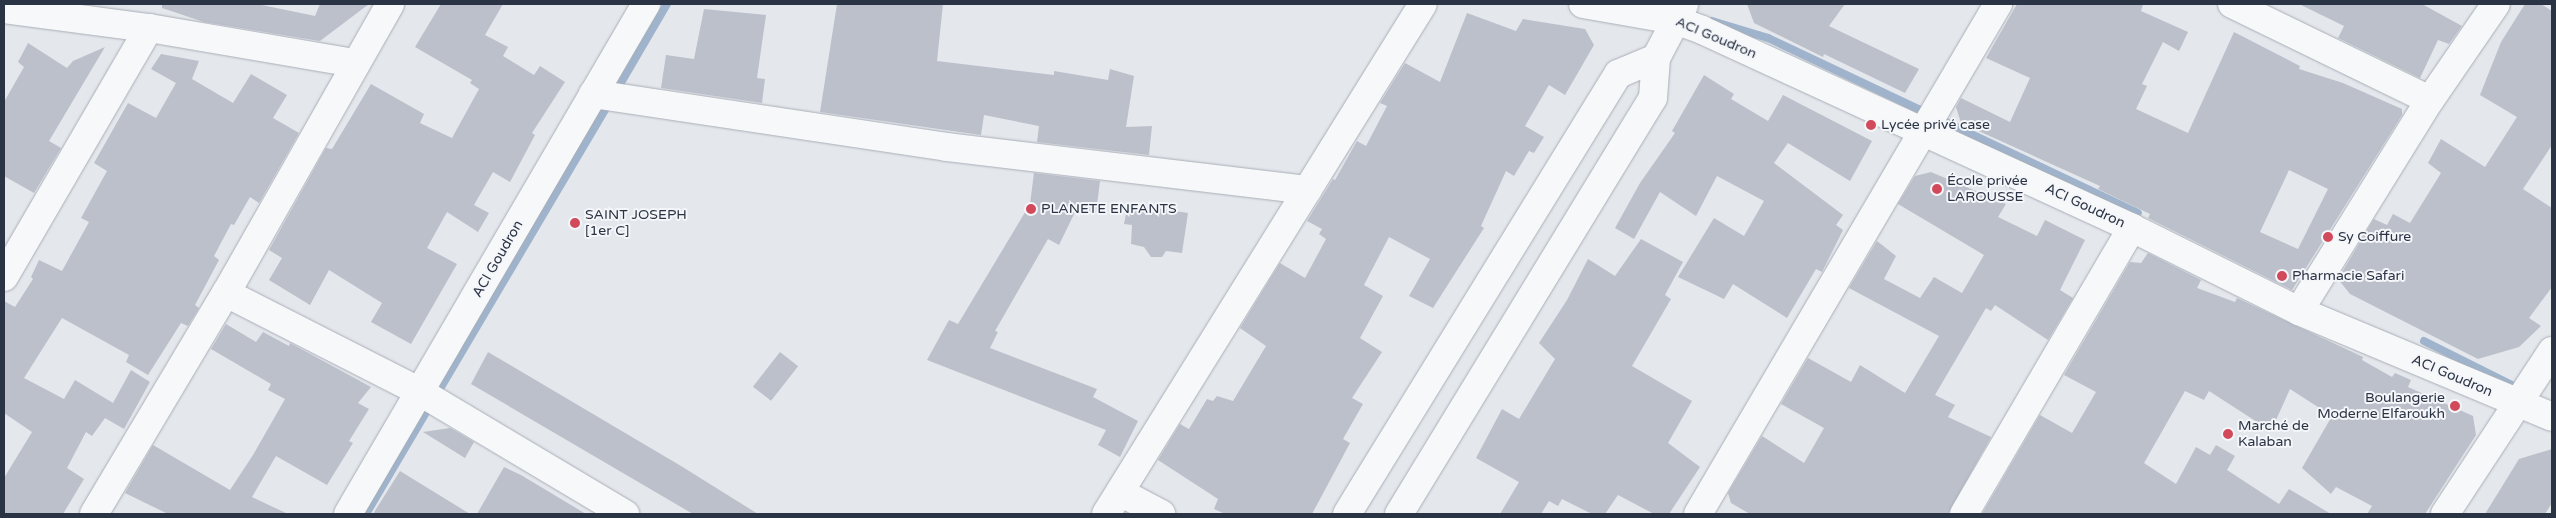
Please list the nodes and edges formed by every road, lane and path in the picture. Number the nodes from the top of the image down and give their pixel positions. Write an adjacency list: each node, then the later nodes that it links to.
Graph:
1 (390, 4): 12 (street)
2 (646, 4): 13 (street, ACI Goudron)
3 (1423, 4): 16 (street)
4 (1583, 4): 9 (street, ACI Goudron)
5 (1998, 4): 15 (street)
6 (2232, 4): 14 (street)
7 (2496, 4): 14 (street)
8 (4, 9): 10 (street)
9 (1680, 12): 11 (street); 15 (street, ACI Goudron)
10 (150, 28): 12 (street); 18 (street)
11 (1656, 58): 30 (street); 31 (street)
12 (354, 63): 19 (street)
13 (593, 94): 16 (street); 22 (street, ACI Goudron)
14 (2430, 100): 20 (street)
15 (1922, 132): 17 (street, ACI Goudron); 32 (street)
16 (1307, 190): 25 (street)
17 (2132, 228): 20 (street, ACI Goudron); 33 (street)
18 (4, 277)
19 (226, 293): 22 (street); 26 (street)
20 (2299, 310): 23 (street, ACI Goudron)
21 (2552, 350): 23 (street)
22 (420, 392): 27 (street, ACI Goudron); 28 (street)
23 (2519, 401): 24 (street, ACI Goudron); 34 (street)
24 (2552, 417)
25 (1113, 503): 29 (street)
26 (94, 514)
27 (348, 514)
28 (625, 514)
29 (1160, 514)
30 (1347, 514)
31 (1399, 514)
32 (1698, 514)
33 (1964, 514)
34 (2445, 514)

